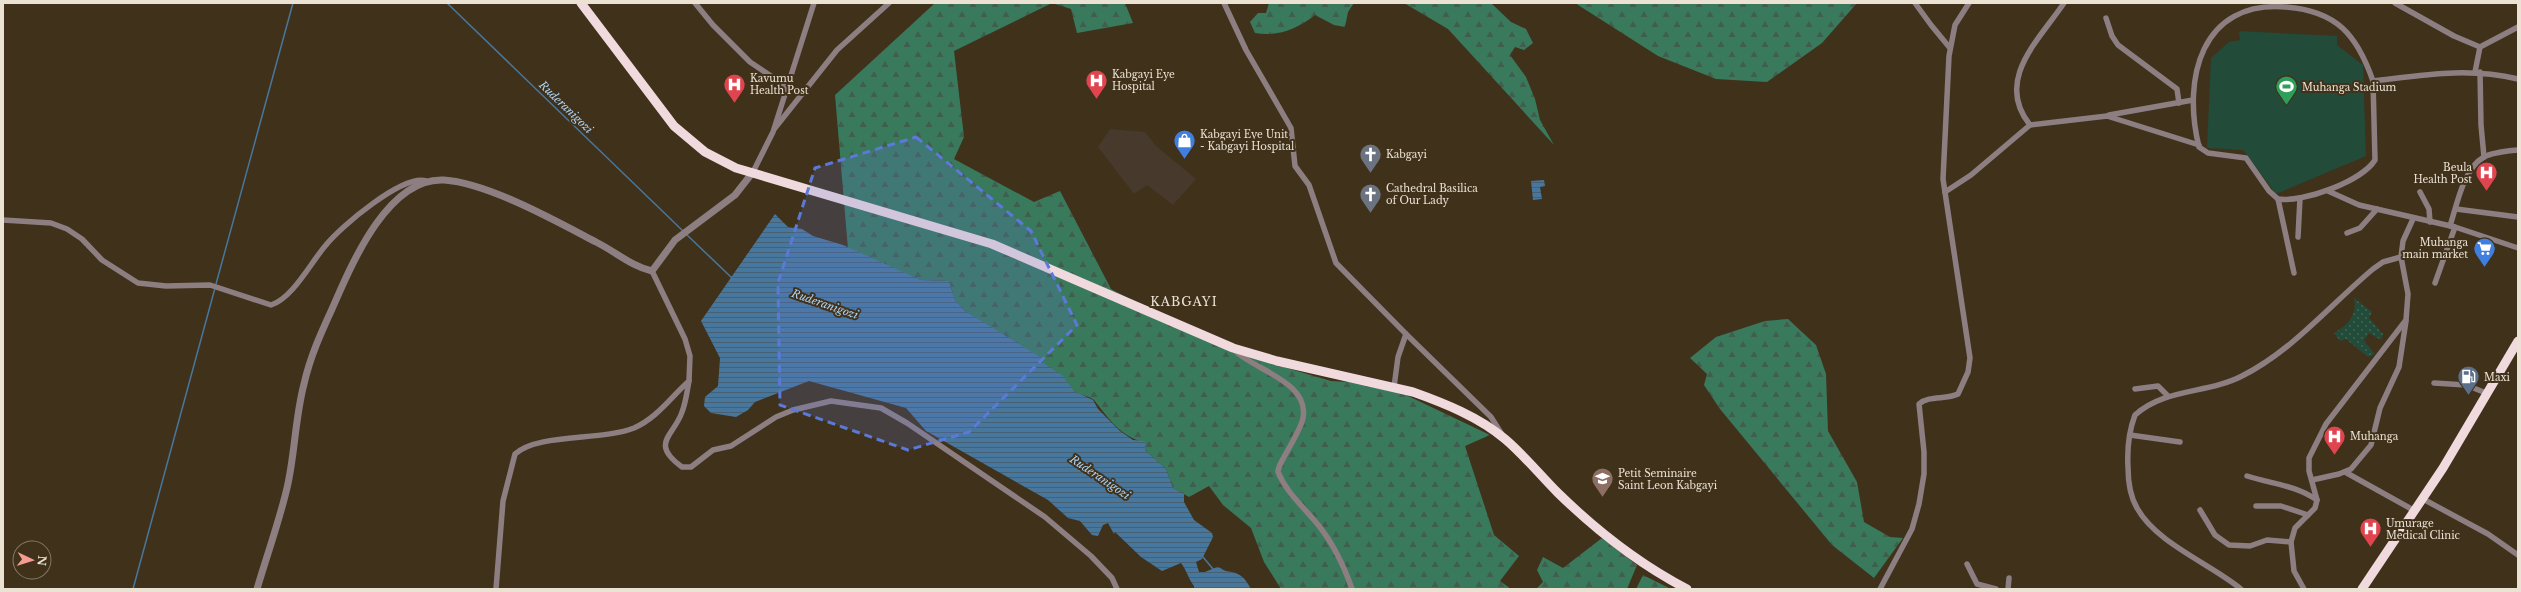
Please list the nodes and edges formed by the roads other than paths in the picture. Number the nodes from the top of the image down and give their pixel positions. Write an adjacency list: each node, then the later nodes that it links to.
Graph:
1 (581, 3): 27 (highway)
2 (704, 3): 10 (street)
3 (814, 3): 18 (street)
4 (889, 3): 23 (street)
5 (1224, 3): 49 (street)
6 (1915, 3): 14 (street)
7 (1969, 3): 14 (street)
8 (2064, 3): 22 (street)
9 (2395, 3): 13 (street)
10 (697, 5): 18 (street)
11 (2106, 18): 20 (street)
12 (2518, 27): 13 (street)
13 (2480, 47): 15 (street)
14 (1950, 48): 30 (street)
15 (2478, 72): 16 (street); 17 (street); 26 (street)
16 (2518, 79)
17 (2373, 81): 19 (street); 29 (street)
18 (786, 86): 23 (street)
19 (2193, 100): 20 (street); 24 (street)
20 (2179, 103): 21 (street)
21 (2107, 116): 22 (street); 24 (street)
22 (2030, 125): 30 (street)
23 (773, 132): 27 (street)
24 (2199, 145): 33 (street)
25 (2518, 150): 26 (street)
26 (2484, 157): 34 (street)
27 (753, 172): 45 (street); 51 (highway)
28 (429, 182): 38 (street); 45 (street); 74 (street)
29 (2328, 191): 32 (street); 35 (street)
30 (1945, 192): 79 (street)
31 (2420, 192): 39 (street)
32 (2300, 198): 33 (street); 42 (street)
33 (2278, 199): 46 (street)
34 (2456, 209): 36 (street); 40 (street)
35 (2377, 210): 37 (street); 41 (street)
36 (2518, 217)
37 (2413, 219): 39 (street); 44 (street)
38 (3, 220)
39 (2430, 222): 40 (street)
40 (2452, 227): 43 (street); 47 (street)
41 (2347, 233)
42 (2298, 237)
43 (2518, 248)
44 (2401, 257): 48 (street); 57 (street)
45 (652, 271): 52 (street)
46 (2294, 273)
47 (2435, 283)
48 (2406, 320): 61 (street); 63 (street)
49 (1406, 334): 54 (street); 59 (street)
50 (2518, 341): 56 (highway)
51 (1233, 348): 54 (highway); 77 (street)
52 (689, 381): 75 (street); 76 (street)
53 (2434, 383): 56 (street)
54 (1394, 387): 59 (highway)
55 (2135, 389): 57 (street)
56 (2486, 393): 64 (highway)
57 (2168, 396): 58 (street)
58 (2130, 435): 60 (street); 82 (street)
59 (1504, 439): 78 (highway)
60 (2180, 442)
61 (2345, 472): 63 (street); 68 (street)
62 (2247, 476): 65 (street)
63 (2312, 480): 65 (street)
64 (2423, 499): 68 (highway); 71 (street)
65 (2317, 500): 69 (street)
66 (2256, 506): 69 (street)
67 (2200, 510): 70 (street)
68 (2415, 511): 84 (highway)
69 (2308, 515): 70 (street)
70 (2291, 542): 83 (street)
71 (2518, 555)
72 (1967, 564): 80 (street)
73 (2009, 578): 81 (street)
74 (257, 589)
75 (496, 589)
76 (1117, 589)
77 (1352, 589)
78 (1687, 589)
79 (1880, 589)
80 (1996, 589)
81 (2008, 589)
82 (2241, 589)
83 (2304, 589)
84 (2362, 589)

